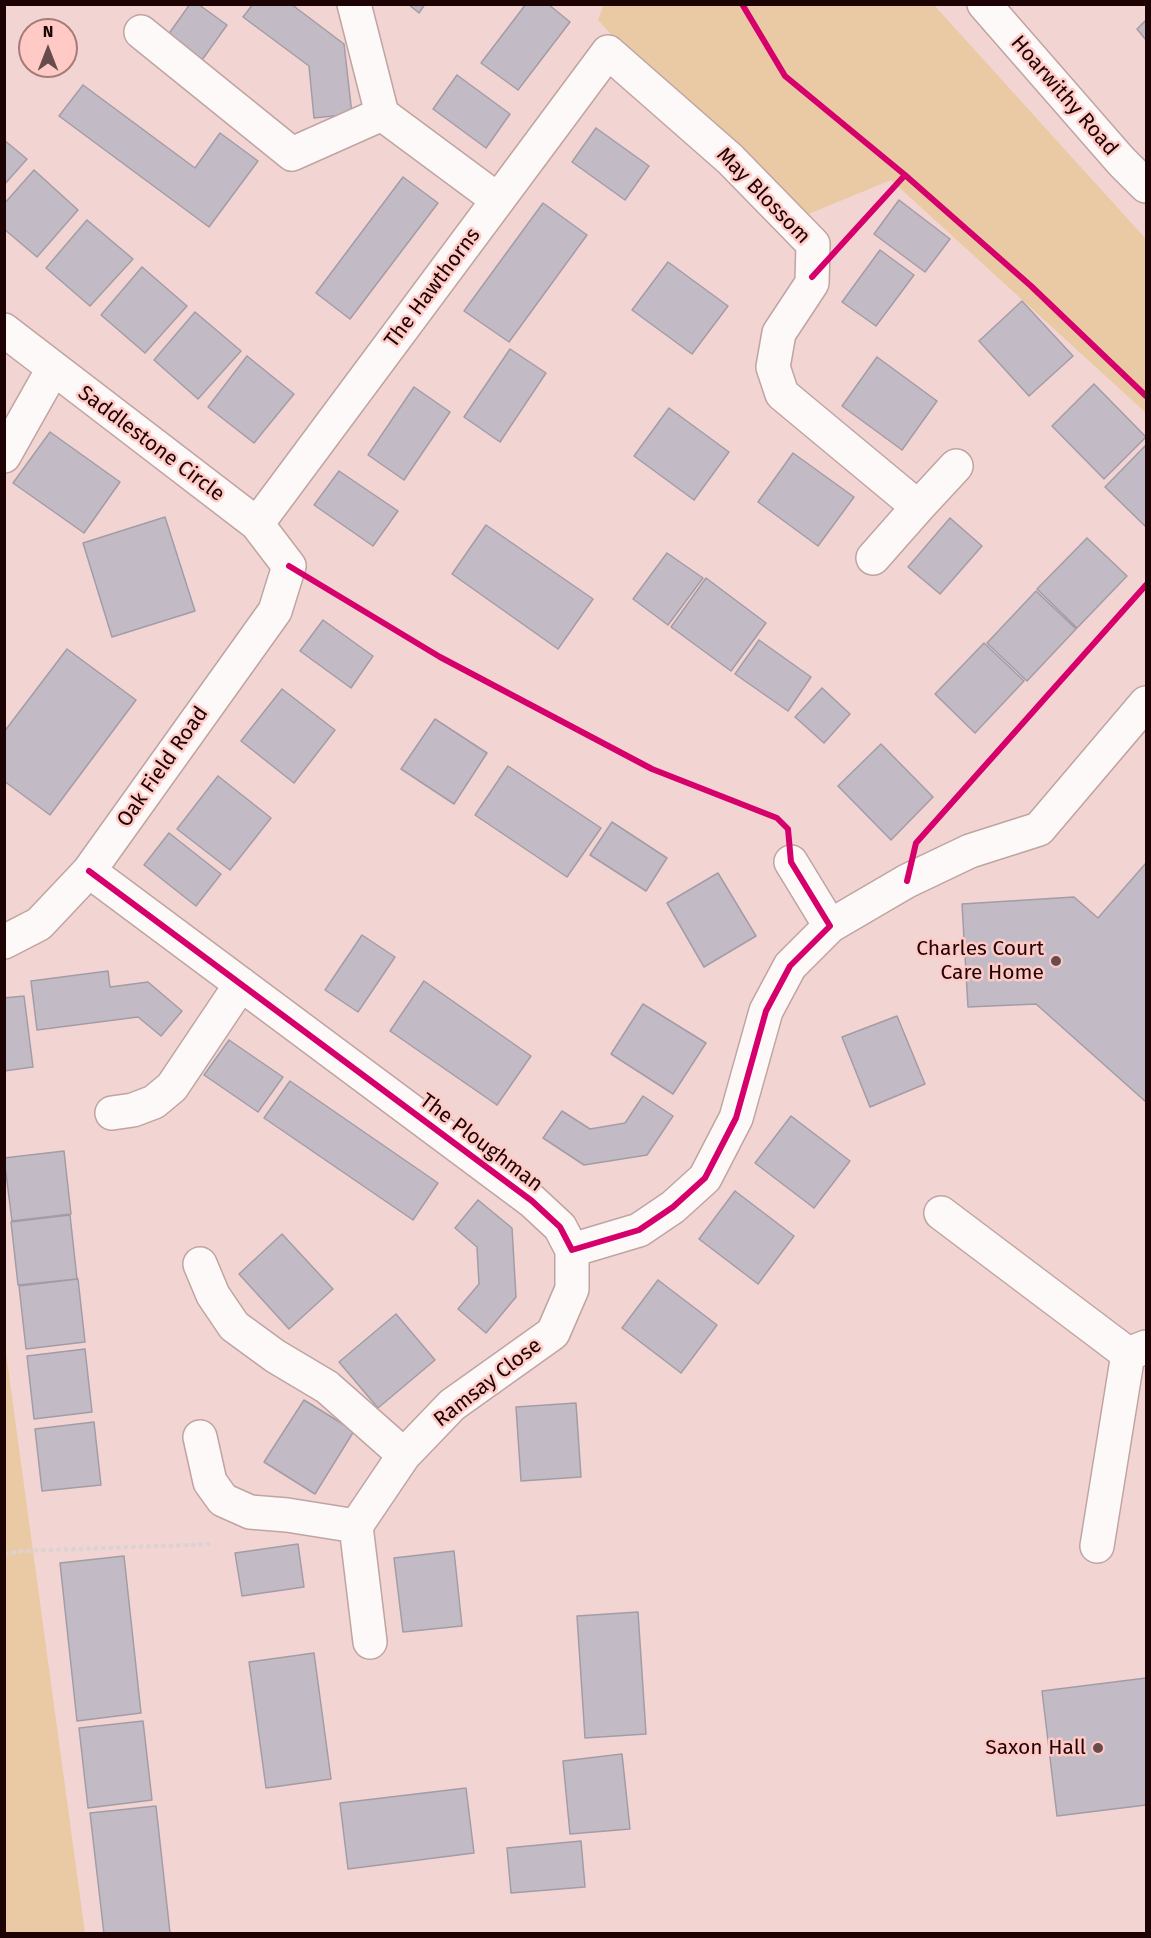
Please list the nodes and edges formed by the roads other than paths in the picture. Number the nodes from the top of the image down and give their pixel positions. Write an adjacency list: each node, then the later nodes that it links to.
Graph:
1 (354, 4): 5 (street)
2 (984, 4): 6 (street, Hoarwithy Road)
3 (141, 32): 5 (street)
4 (608, 52): 7 (street, The Hawthorns); 12 (street, May Blossom)
5 (382, 114): 7 (street)
6 (1146, 186)
7 (498, 200): 13 (street, The Hawthorns)
8 (4, 330): 9 (street, Saddlestone Circle)
9 (53, 369): 10 (street); 13 (street, Saddlestone Circle)
10 (4, 456)
11 (957, 466): 12 (street)
12 (918, 507): 14 (street)
13 (257, 524): 15 (street, Saddlestone Circle)
14 (873, 558)
15 (289, 566): 18 (street, Oak Field Road)
16 (1146, 703): 19 (street)
17 (791, 862): 19 (street)
18 (89, 871): 20 (street, Oak Field Road); 21 (street, The Ploughman)
19 (830, 926): 24 (street)
20 (4, 942)
21 (241, 984): 22 (street); 24 (street, The Ploughman)
22 (112, 1113)
23 (941, 1214): 26 (street)
24 (572, 1250): 28 (street, Ramsay Close)
25 (200, 1264): 28 (street)
26 (1137, 1350): 30 (street)
27 (200, 1437): 29 (street)
28 (404, 1455): 29 (street, Ramsay Close)
29 (356, 1526): 31 (street)
30 (1097, 1546)
31 (370, 1642)

